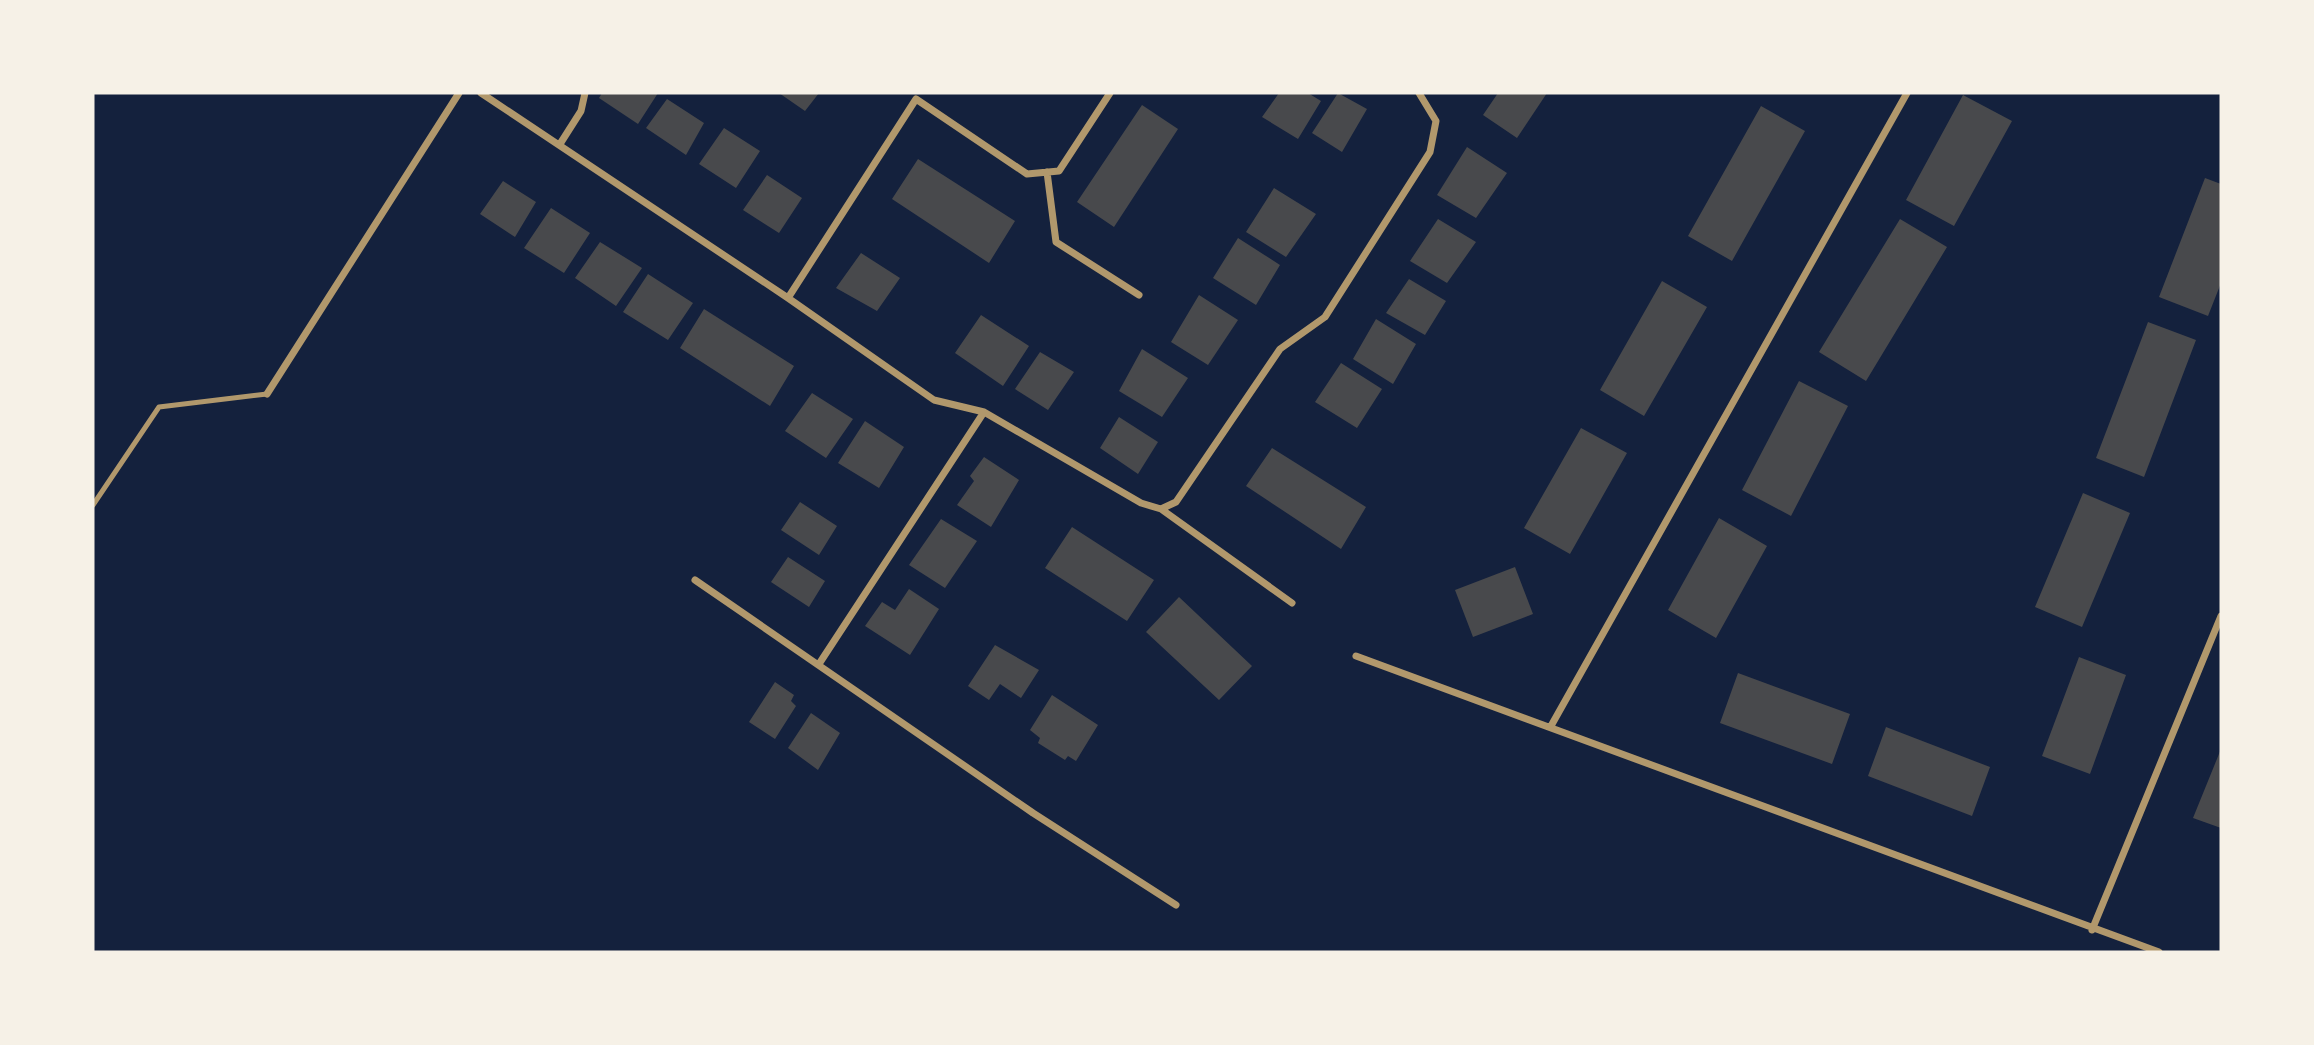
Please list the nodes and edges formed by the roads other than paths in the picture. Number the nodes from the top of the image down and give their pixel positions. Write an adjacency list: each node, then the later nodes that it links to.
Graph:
1 (459, 93): 14 (street)
2 (481, 93): 10 (street)
3 (585, 93): 10 (street)
4 (1110, 93): 11 (street)
5 (1419, 93): 9 (street)
6 (1432, 93): 9 (street)
7 (1907, 93): 23 (street)
8 (918, 96): 11 (street); 13 (street)
9 (1427, 102): 17 (street)
10 (560, 145): 13 (street)
11 (1047, 172): 12 (street)
12 (1139, 295)
13 (788, 298): 15 (street)
14 (267, 394): 16 (lane)
15 (984, 412): 17 (street); 22 (street)
16 (93, 505)
17 (1161, 509): 19 (street)
18 (695, 580): 22 (street)
19 (1292, 603)
20 (2221, 616): 25 (street)
21 (1356, 656): 23 (street)
22 (819, 664): 24 (street)
23 (1551, 726): 25 (street)
24 (1176, 905)
25 (2092, 930): 26 (street)
26 (2160, 952)

